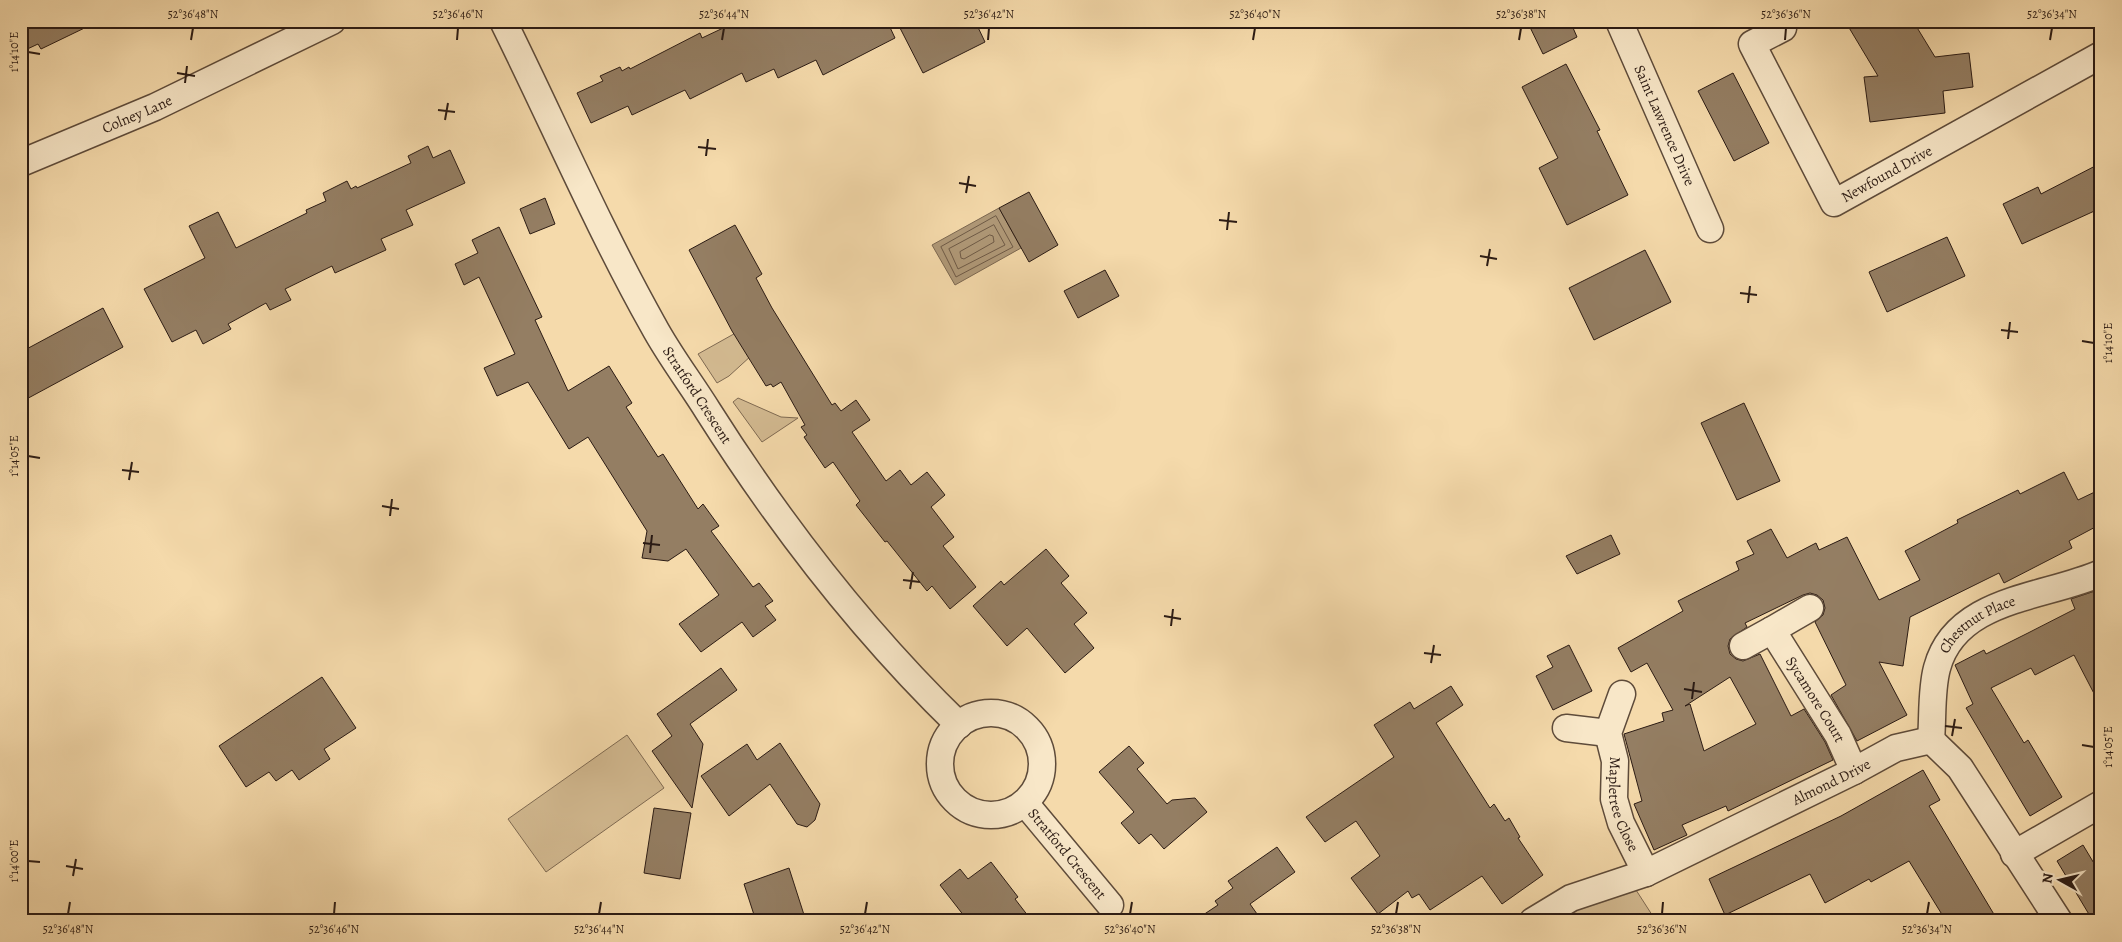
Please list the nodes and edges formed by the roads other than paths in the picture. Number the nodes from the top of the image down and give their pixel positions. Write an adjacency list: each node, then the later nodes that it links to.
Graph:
1 (332, 21): 6 (street, Colney Lane)
2 (503, 21): 13 (street, Stratford Crescent)
3 (1620, 21): 7 (street, Saint Lawrence Drive)
4 (1783, 28): 5 (street, Newfound Drive)
5 (2101, 55)
6 (21, 163)
7 (1710, 229)
8 (2101, 573): 16 (street, Chestnut Place)
9 (1810, 608): 10 (street)
10 (1772, 630): 11 (street); 17 (street, Sycamore Court)
11 (1743, 646)
12 (1622, 694): 15 (street)
13 (959, 725): 18 (street, Stratford Crescent); 18 (street, Stratford Crescent)
14 (1566, 728): 15 (street)
15 (1608, 733): 21 (street, Mapletree Close)
16 (1931, 740): 17 (street, Almond Drive); 20 (street)
17 (1854, 772): 21 (street, Almond Drive)
18 (1025, 803): 22 (street, Stratford Crescent)
19 (2101, 804): 20 (street)
20 (2014, 854): 24 (street)
21 (1646, 873): 23 (street, Almond Drive)
22 (1110, 905)
23 (1533, 921)
24 (2059, 921)

